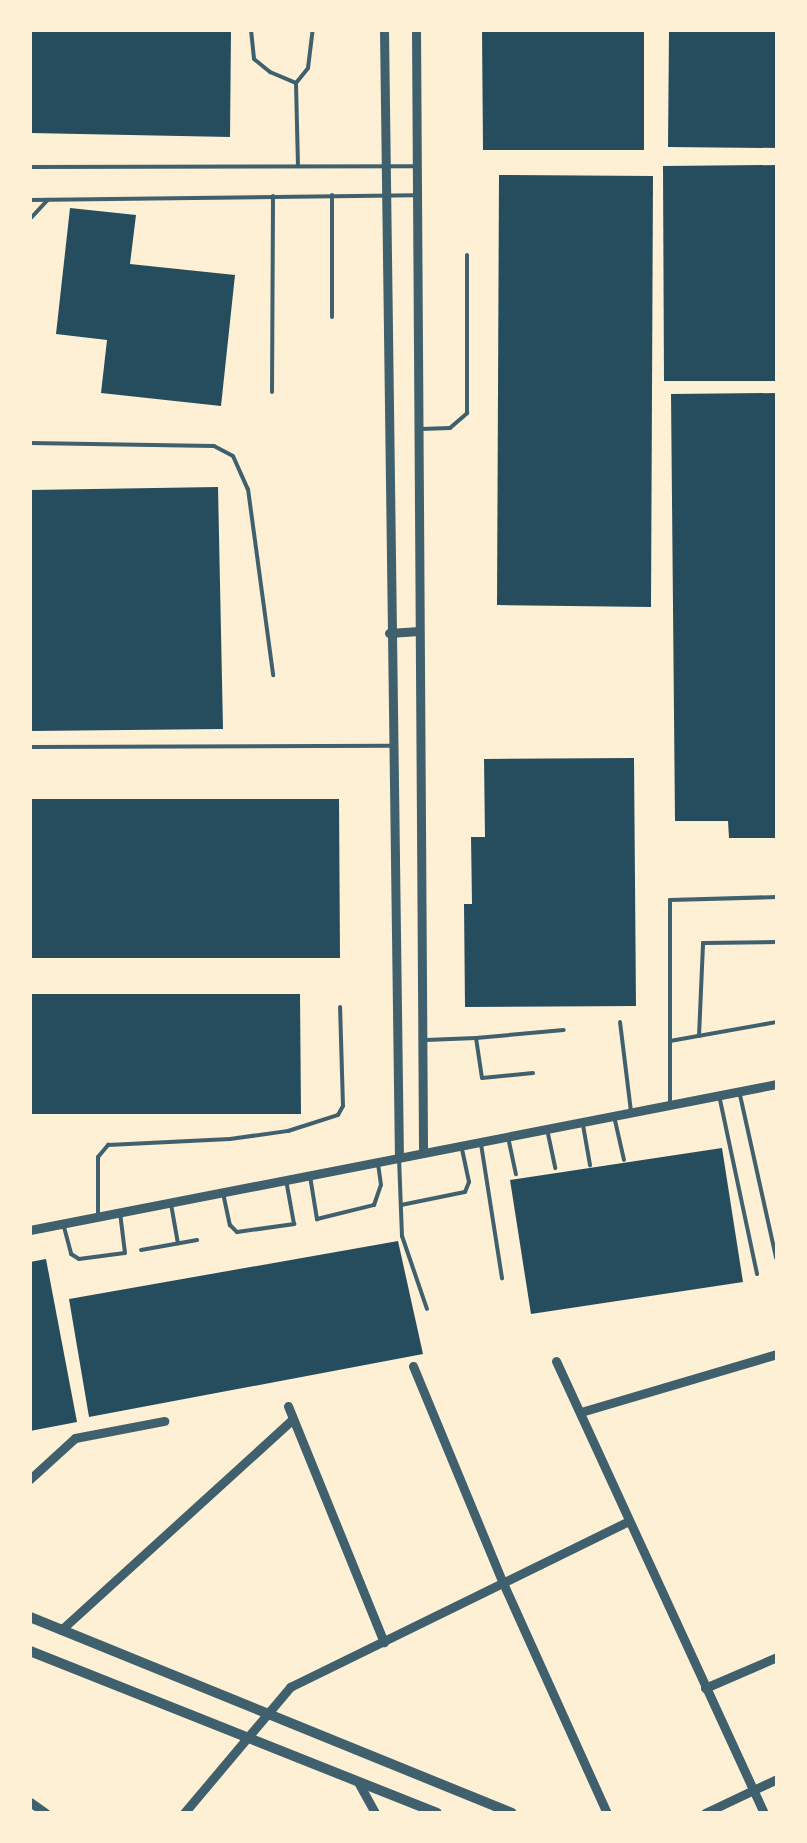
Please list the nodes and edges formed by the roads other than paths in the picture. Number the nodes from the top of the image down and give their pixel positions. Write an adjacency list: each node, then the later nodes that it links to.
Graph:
1 (251, 30): 5 (lane)
2 (313, 30): 5 (lane)
3 (384, 30): 7 (street)
4 (416, 30): 8 (street)
5 (296, 82): 6 (lane)
6 (298, 166): 7 (lane); 9 (lane)
7 (385, 166): 8 (lane); 10 (street)
8 (416, 166): 13 (street)
9 (30, 167)
10 (385, 194): 11 (lane); 13 (lane); 23 (street)
11 (332, 195): 12 (lane); 18 (lane)
12 (273, 196): 15 (lane); 19 (lane)
13 (416, 196): 20 (street)
14 (30, 200): 15 (lane)
15 (48, 200): 16 (lane)
16 (30, 219)
17 (467, 256): 20 (lane)
18 (332, 317)
19 (272, 392)
20 (416, 429): 22 (street)
21 (30, 443): 24 (lane)
22 (419, 632): 23 (street); 35 (street)
23 (389, 633): 25 (street)
24 (273, 676)
25 (391, 746): 26 (lane); 50 (street)
26 (30, 747)
27 (777, 896): 36 (lane)
28 (777, 942): 33 (lane)
29 (340, 1007): 62 (lane)
30 (620, 1022): 42 (lane)
31 (777, 1022): 33 (lane)
32 (564, 1030): 34 (lane)
33 (698, 1036): 36 (lane)
34 (476, 1038): 35 (lane); 37 (lane)
35 (422, 1040): 49 (street)
36 (670, 1041): 41 (lane)
37 (533, 1073)
38 (777, 1084): 39 (street)
39 (738, 1091): 40 (street); 68 (lane)
40 (719, 1095): 41 (street); 69 (lane)
41 (670, 1106): 42 (street)
42 (631, 1113): 43 (street)
43 (614, 1116): 44 (street); 51 (lane)
44 (583, 1122): 45 (street); 53 (lane)
45 (547, 1129): 46 (street); 54 (lane)
46 (508, 1137): 47 (street); 55 (lane)
47 (480, 1142): 48 (street); 70 (lane)
48 (462, 1146): 49 (street); 60 (lane)
49 (423, 1154): 50 (street)
50 (399, 1158): 52 (street); 60 (lane)
51 (624, 1160)
52 (378, 1162): 56 (street); 56 (lane)
53 (590, 1165)
54 (555, 1168)
55 (516, 1174)
56 (310, 1176): 57 (street)
57 (286, 1180): 58 (street); 58 (lane)
58 (223, 1192): 59 (street)
59 (170, 1202): 61 (street); 66 (lane)
60 (401, 1205): 71 (lane)
61 (120, 1212): 62 (street); 63 (lane)
62 (98, 1216): 63 (street)
63 (64, 1223): 64 (street)
64 (30, 1230)
65 (196, 1240): 66 (lane)
66 (178, 1243): 67 (lane)
67 (141, 1250)
68 (776, 1258)
69 (756, 1274)
70 (502, 1278)
71 (427, 1309)
72 (777, 1354): 76 (street)
73 (556, 1361): 76 (street)
74 (414, 1366): 81 (street)
75 (288, 1406): 78 (street)
76 (581, 1412): 80 (street)
77 (164, 1420): 79 (street)
78 (291, 1422): 83 (street); 84 (street)
79 (30, 1479)
80 (626, 1522): 81 (street); 87 (street)
81 (503, 1584): 84 (street); 99 (street)
82 (30, 1618): 83 (street)
83 (61, 1630): 88 (street)
84 (384, 1642): 88 (street)
85 (30, 1651): 89 (street)
86 (777, 1657): 87 (street)
87 (705, 1688): 92 (street)
88 (266, 1713): 89 (street); 98 (street)
89 (251, 1738): 91 (street); 95 (street)
90 (777, 1779): 92 (street)
91 (358, 1782): 96 (street); 97 (street)
92 (755, 1788): 100 (street); 101 (street)
93 (30, 1802): 94 (street)
94 (46, 1813)
95 (184, 1813)
96 (375, 1813)
97 (437, 1813)
98 (512, 1813)
99 (607, 1813)
100 (705, 1813)
101 (764, 1813)

